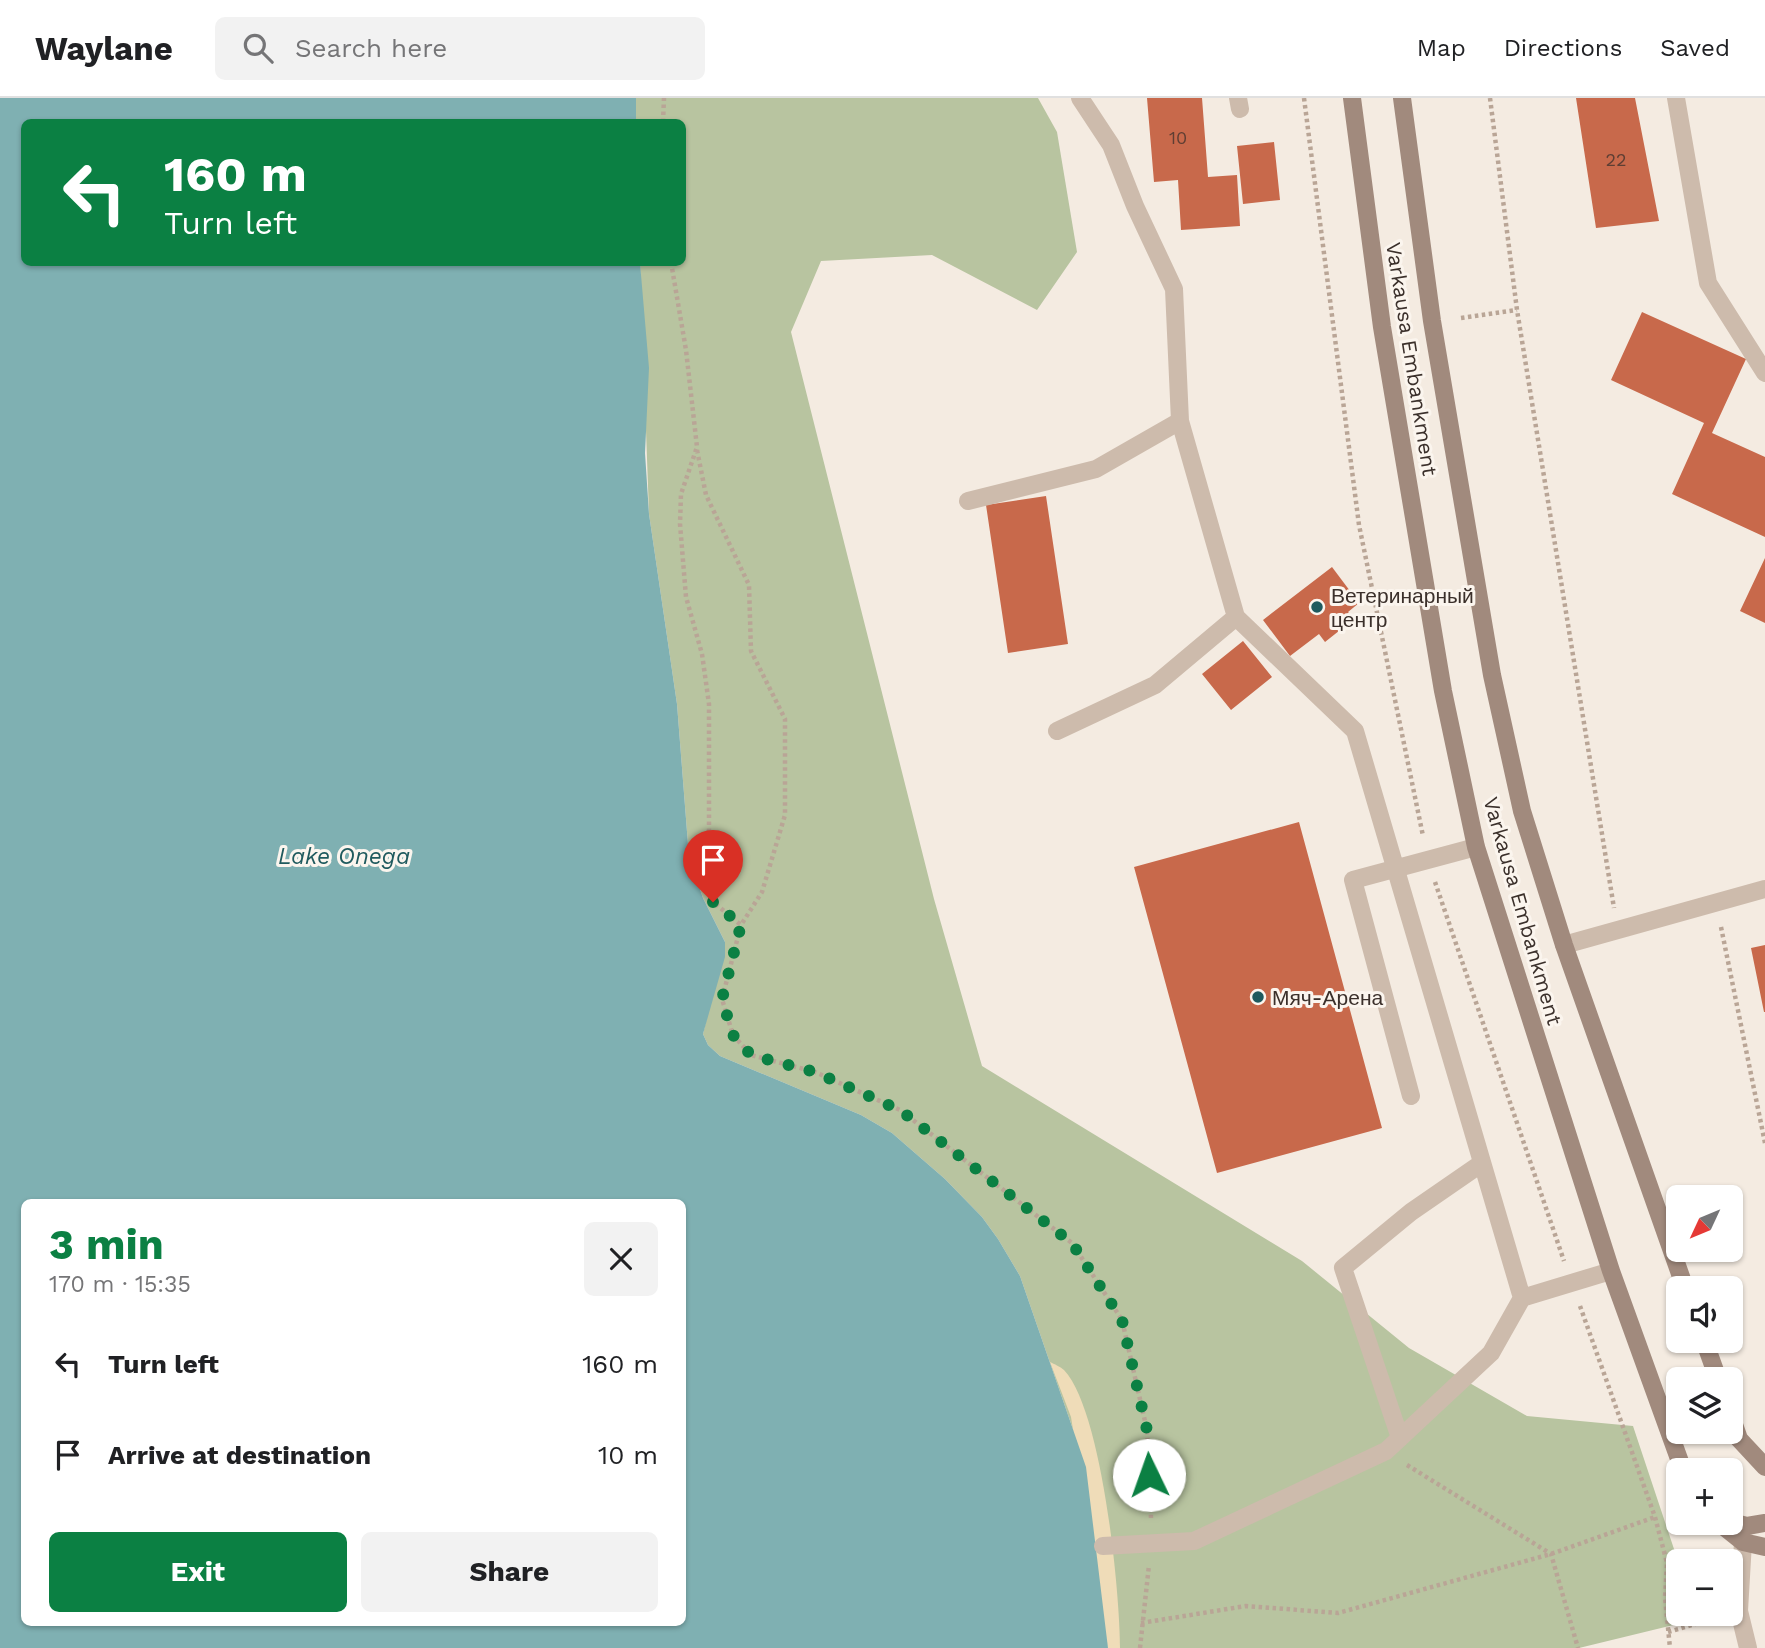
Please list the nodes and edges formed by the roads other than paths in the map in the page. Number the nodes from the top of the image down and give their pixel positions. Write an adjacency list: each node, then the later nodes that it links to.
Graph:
1 (1080, 98): 6 (street)
2 (1352, 98): 10 (main road, Varkausa Embankment)
3 (1402, 98): 13 (main road, Varkausa Embankment)
4 (1676, 98): 5 (street)
5 (1765, 373)
6 (1180, 421): 7 (street); 8 (street)
7 (968, 501)
8 (1236, 617): 9 (street); 11 (street)
9 (1057, 731)
10 (1476, 847): 11 (street); 16 (main road, Varkausa Embankment)
11 (1395, 868): 14 (street); 15 (street)
12 (1765, 889): 13 (street)
13 (1564, 945): 17 (main road, Varkausa Embankment)
14 (1411, 1096)
15 (1482, 1163): 18 (street); 19 (street)
16 (1611, 1271): 18 (street); 21 (main road, Varkausa Embankment)
17 (1681, 1276)
18 (1522, 1298): 19 (street)
19 (1400, 1438): 27 (street)
20 (1743, 1443): 22 (main road)
21 (1679, 1458)
22 (1765, 1467)
23 (1765, 1523): 24 (main road)
24 (1743, 1525)
25 (1734, 1535): 26 (main road)
26 (1743, 1542): 28 (main road); 29 (street)
27 (1103, 1546)
28 (1765, 1547)
29 (1748, 1648)

